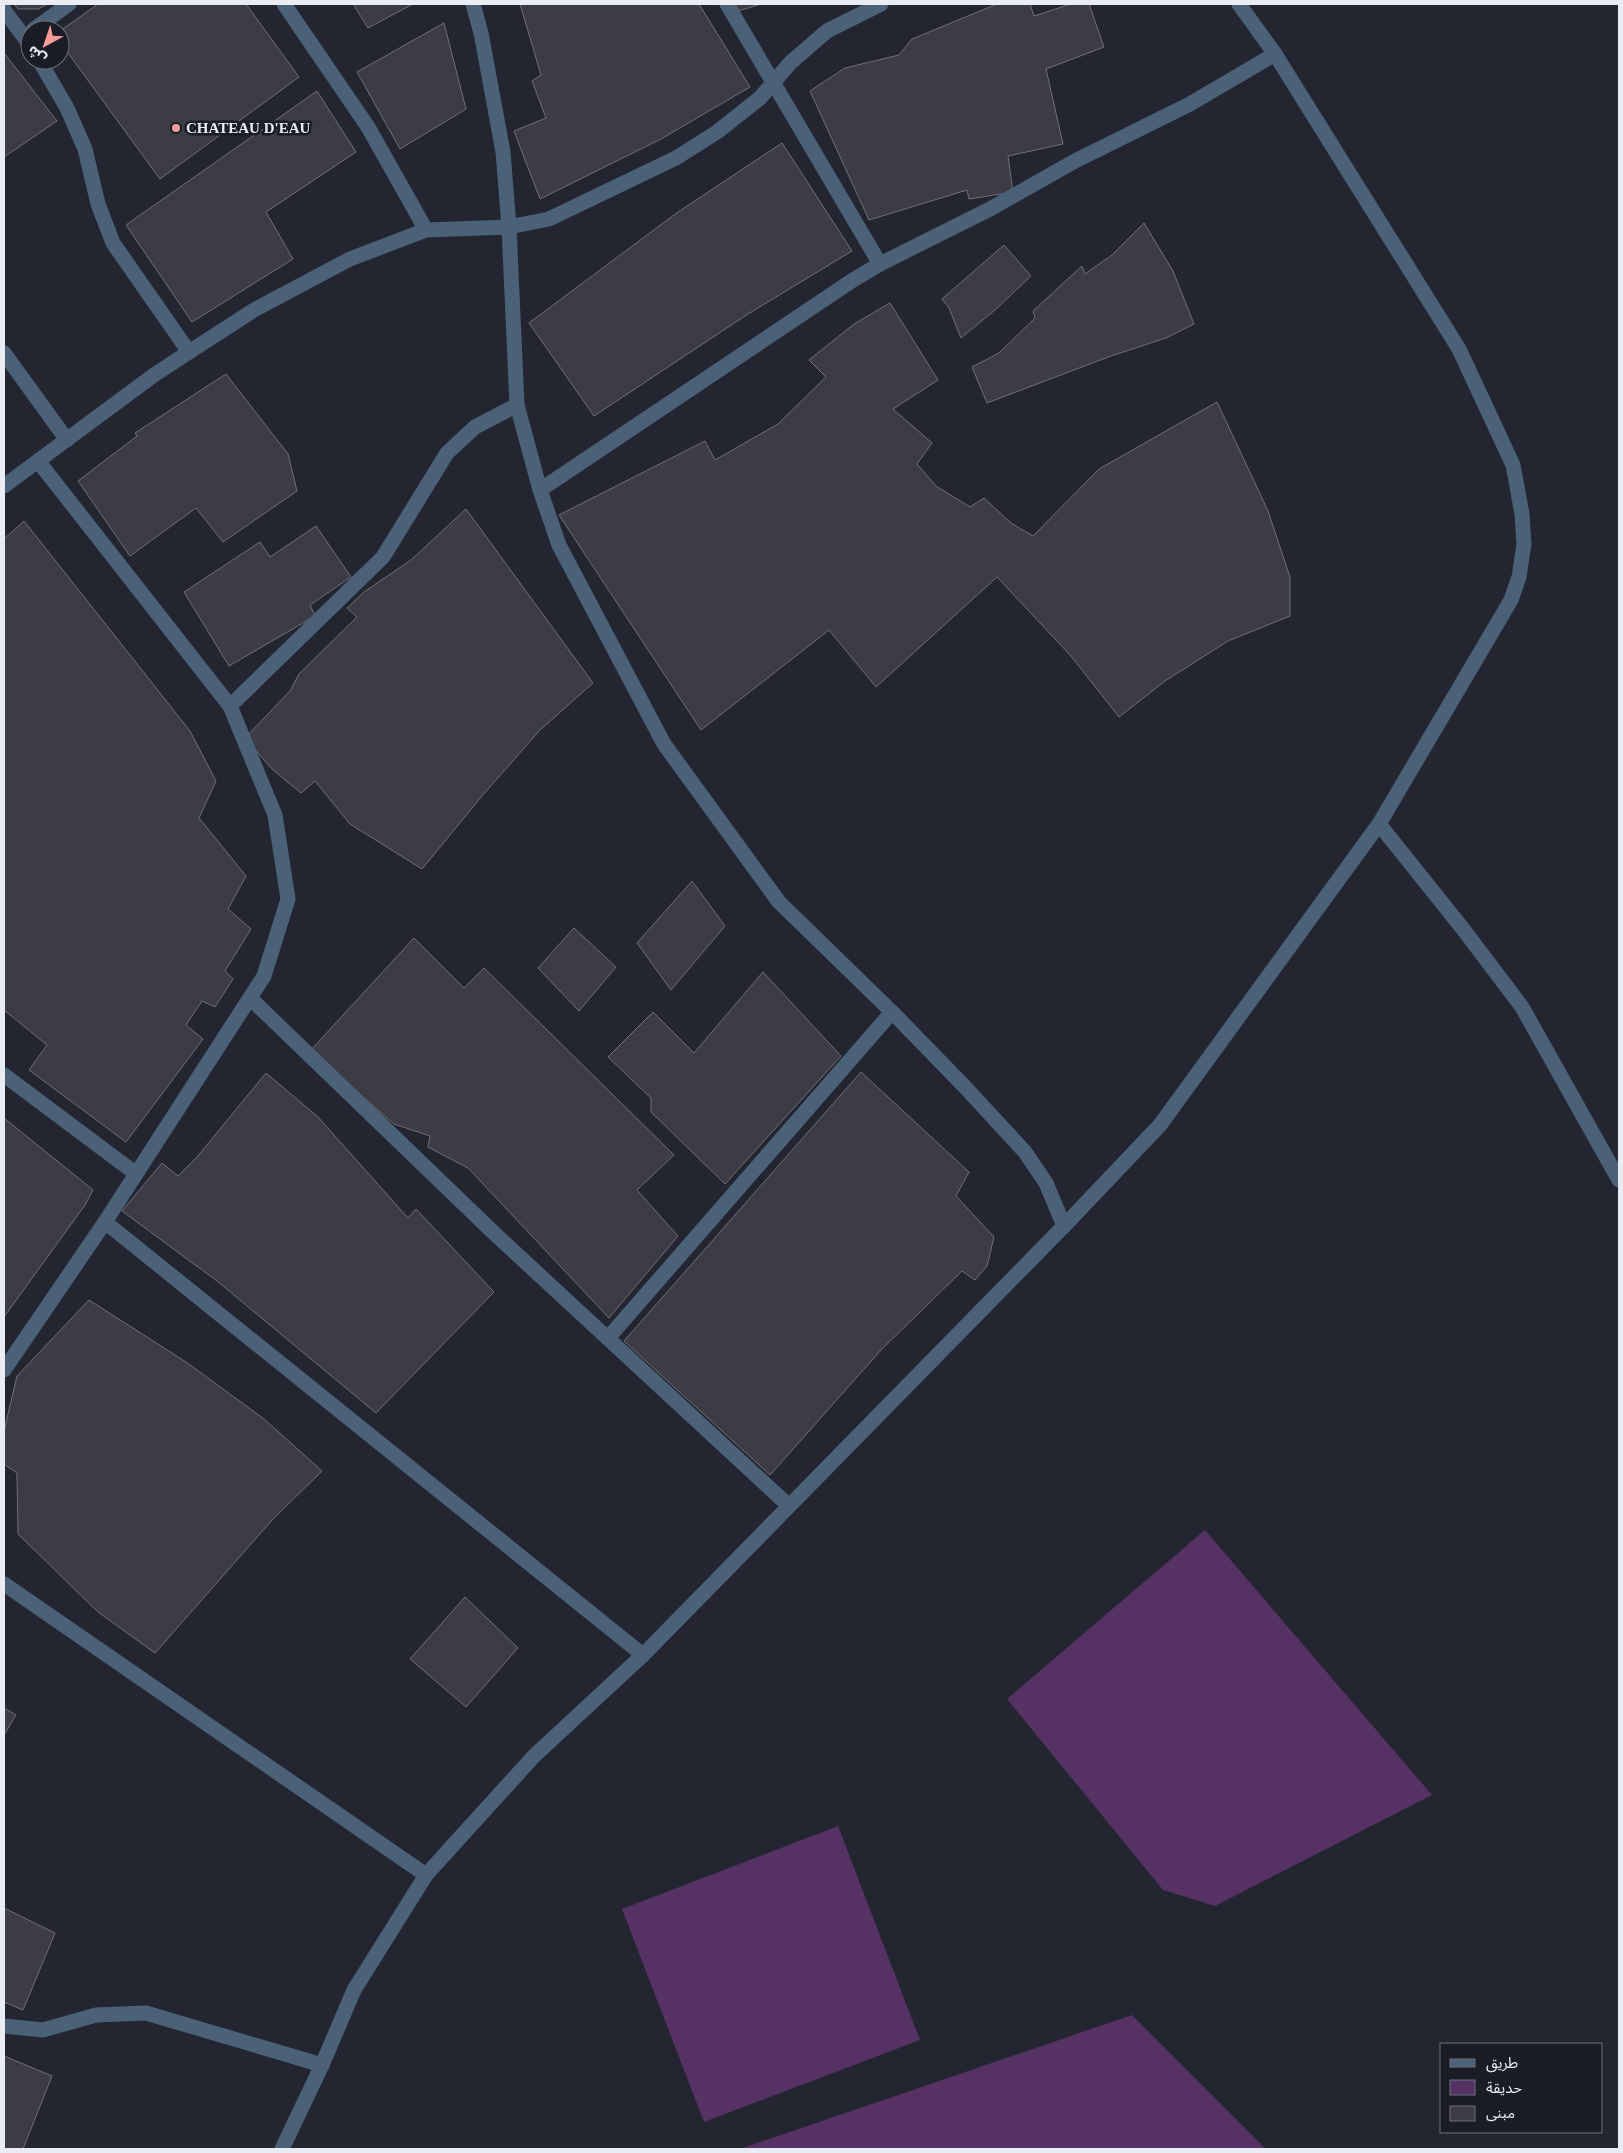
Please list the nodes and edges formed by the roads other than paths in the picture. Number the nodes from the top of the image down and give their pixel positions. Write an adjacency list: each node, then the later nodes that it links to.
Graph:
1 (69, 4): 8 (street)
2 (284, 4): 14 (street)
3 (473, 4): 13 (street)
4 (727, 4): 12 (street)
5 (881, 4): 12 (street)
6 (1239, 4): 10 (street)
7 (4, 10): 9 (street)
8 (49, 20)
9 (20, 27)
10 (1275, 54): 15 (street); 24 (street)
11 (45, 70): 16 (street)
12 (773, 82): 13 (street); 15 (street)
13 (509, 227): 14 (street); 18 (street)
14 (426, 230): 16 (street)
15 (880, 264): 22 (street)
16 (189, 352): 19 (street)
17 (4, 354): 19 (street)
18 (517, 405): 22 (street); 23 (street)
19 (67, 440): 20 (street)
20 (38, 461): 21 (street); 23 (street)
21 (4, 486)
22 (540, 490): 26 (street)
23 (230, 706): 25 (street)
24 (1379, 824): 29 (street); 31 (street)
25 (250, 998): 28 (street); 32 (street)
26 (892, 1012): 31 (street); 32 (street)
27 (4, 1075): 28 (street)
28 (135, 1173): 30 (street)
29 (1619, 1180)
30 (104, 1222): 33 (street); 36 (street)
31 (1064, 1226): 34 (street)
32 (608, 1338): 34 (street)
33 (4, 1370)
34 (789, 1506): 36 (street)
35 (4, 1584): 37 (street)
36 (643, 1655): 37 (street)
37 (426, 1875): 39 (street)
38 (4, 2026): 39 (street)
39 (322, 2065): 40 (street)
40 (282, 2149)

